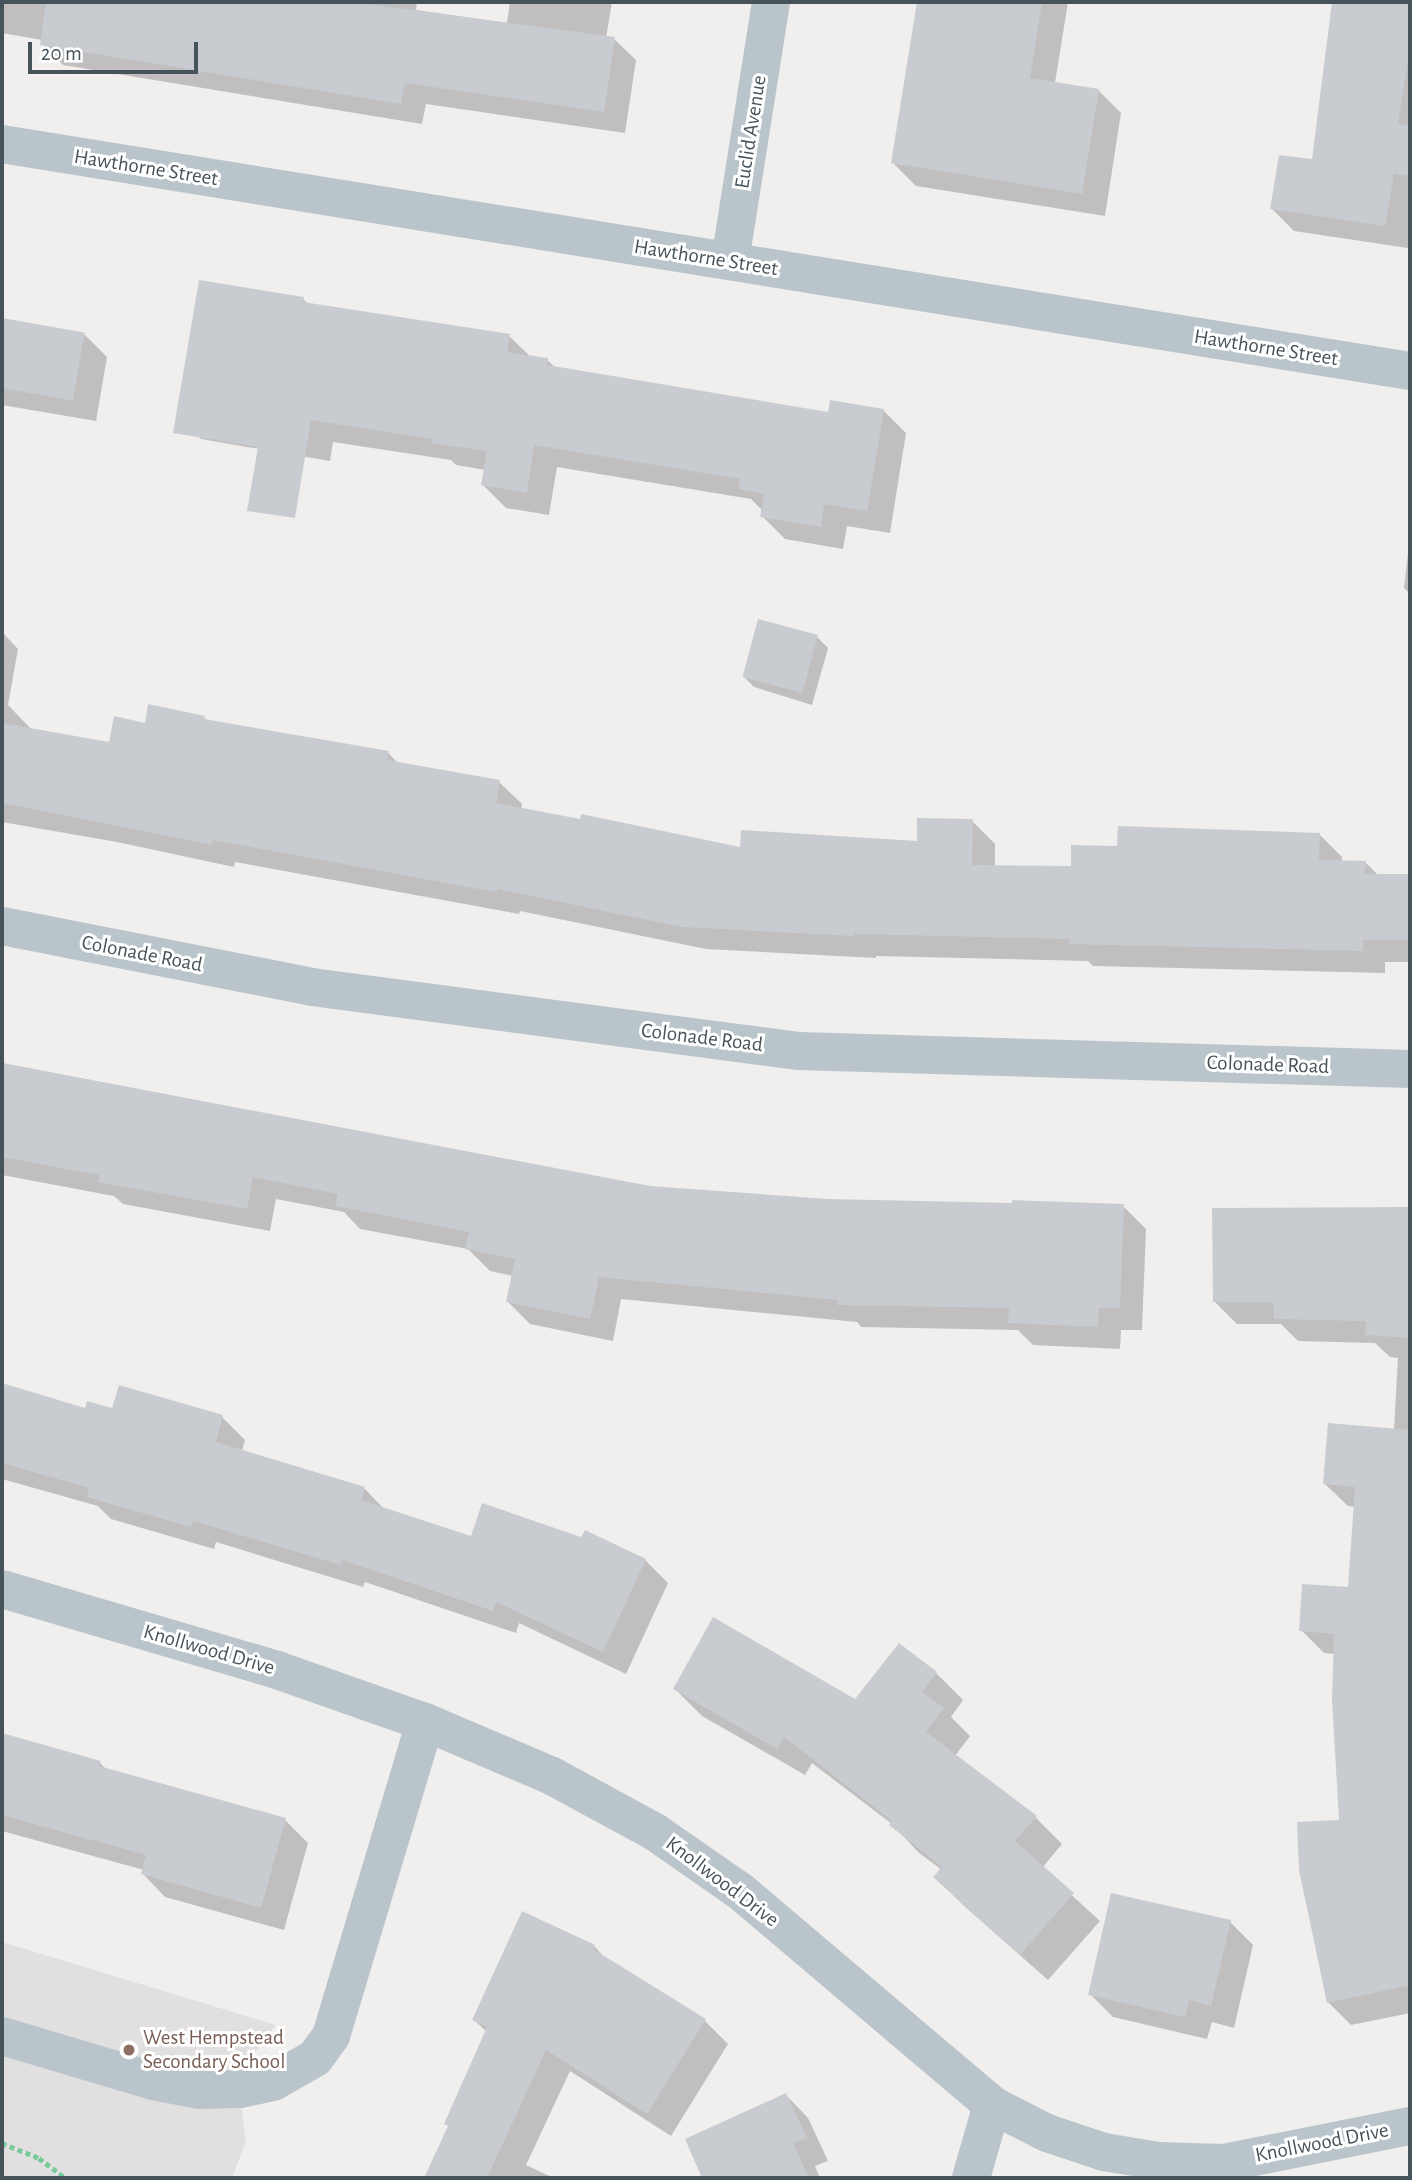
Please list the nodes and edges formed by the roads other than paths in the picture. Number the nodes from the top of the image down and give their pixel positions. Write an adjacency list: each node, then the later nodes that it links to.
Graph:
1 (771, 2): 3 (street, Euclid Avenue)
2 (2, 144): 3 (street, Hawthorne Street)
3 (730, 261): 4 (street, Hawthorne Street)
4 (1410, 371)
5 (2, 926): 6 (street, Colonade Road)
6 (1410, 1069)
7 (2, 1589): 8 (street, Knollwood Drive)
8 (425, 1723): 9 (street); 10 (street, Knollwood Drive)
9 (2, 2036)
10 (992, 2105): 11 (street, Knollwood Drive); 12 (street)
11 (1410, 2126)
12 (971, 2178)

